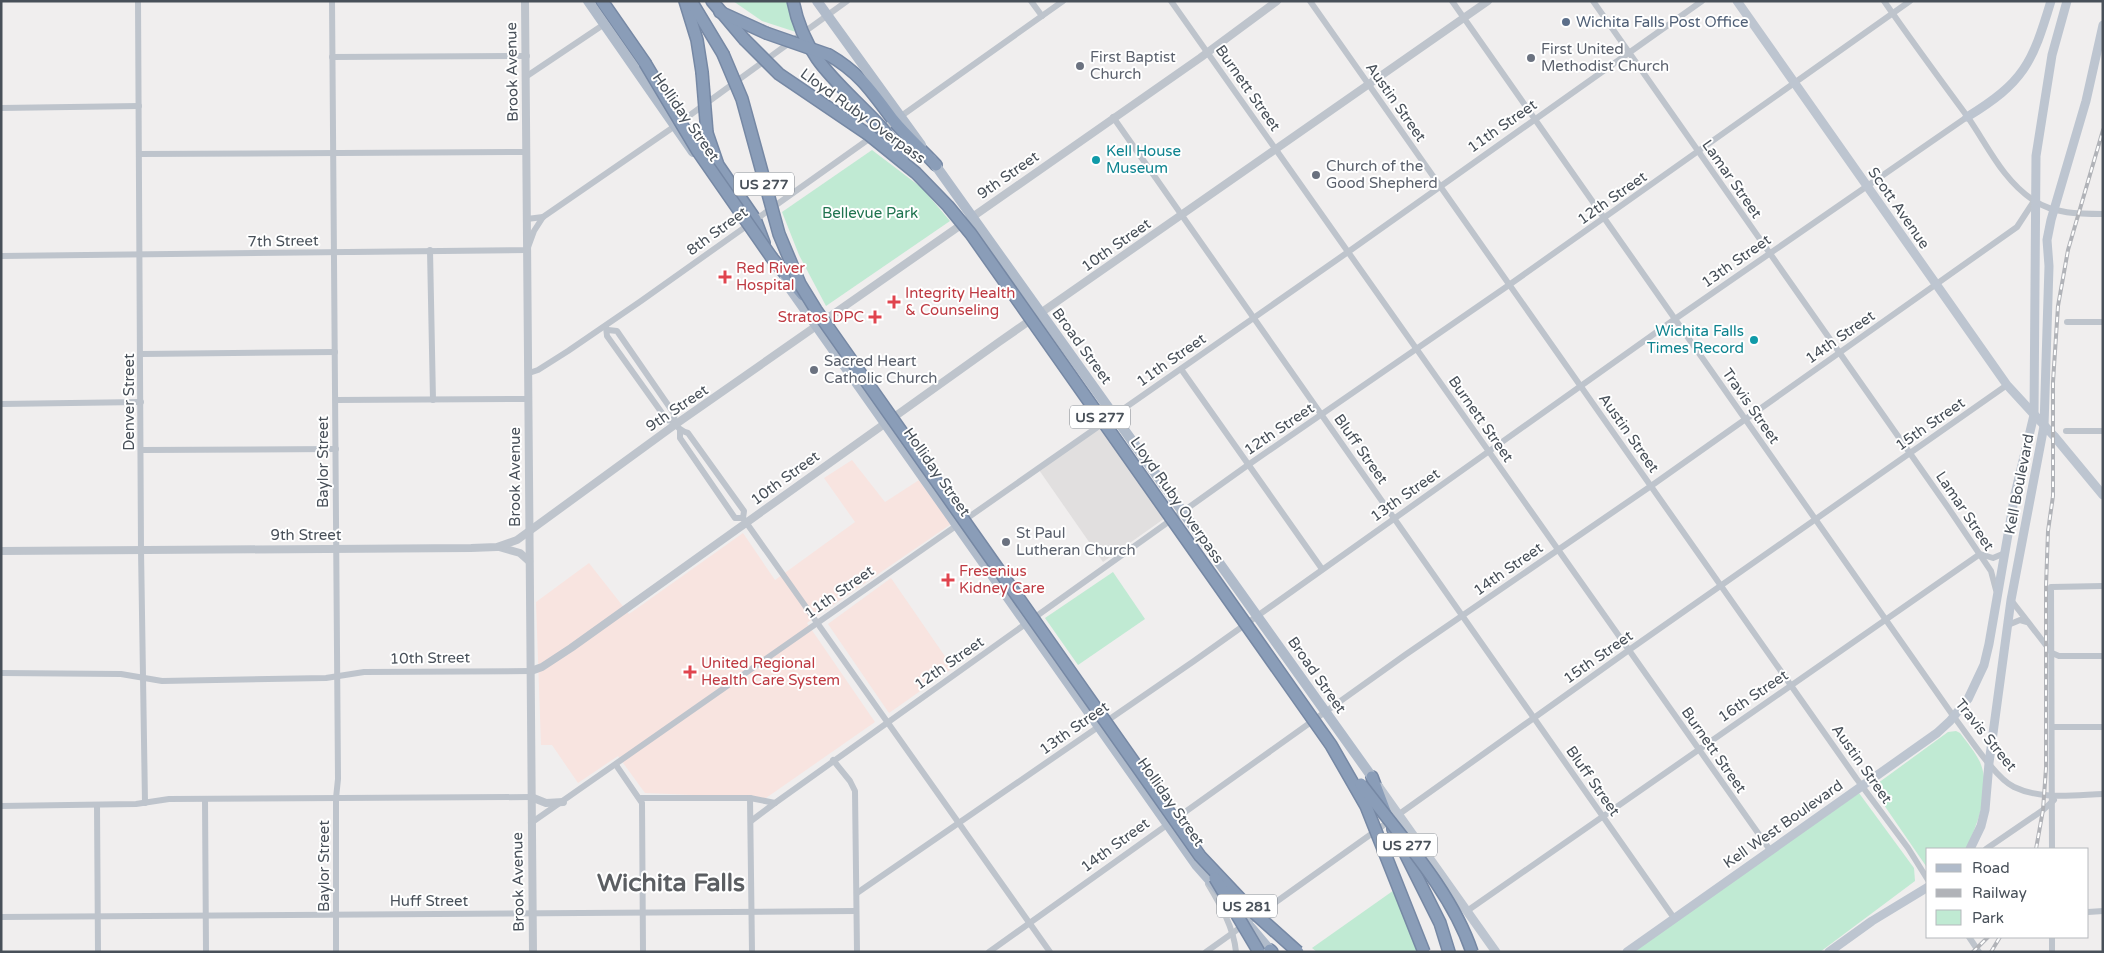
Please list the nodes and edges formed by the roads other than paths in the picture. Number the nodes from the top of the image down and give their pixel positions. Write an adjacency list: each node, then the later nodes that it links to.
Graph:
1 (138, 1): 40 (street, Denver Street)
2 (332, 1): 36 (street, Baylor Street)
3 (525, 1): 35 (street, Brook Avenue)
4 (588, 1): 31 (main road, Holliday Street)
5 (602, 1): 76 (highway, bridge)
6 (685, 1): 64 (highway, bridge)
7 (691, 1): 76 (highway, US 277, bridge)
8 (712, 1): 26 (highway)
9 (793, 1): 53 (highway, bridge)
10 (817, 1): 28 (main road)
11 (847, 1): 28 (street)
12 (1031, 1): 29 (street)
13 (1063, 1): 29 (street, 8th Street)
14 (1171, 1): 33 (street, Burnett Street)
15 (1277, 1): 33 (street, 9th Street)
16 (1310, 1): 39 (street, Austin Street)
17 (1452, 1): 30 (street, Travis Street)
18 (1488, 1): 30 (street, 10th Street)
19 (1593, 1): 34 (street, Lamar Street)
20 (1702, 1): 34 (street, 11th Street)
21 (1737, 1): 38 (main road, Scott Avenue)
22 (1884, 1): 27 (street)
23 (1910, 1): 27 (street, 12th Street)
24 (2051, 1): 43 (main road)
25 (2067, 1): 56 (main road, Kell Boulevard)
26 (720, 12): 44 (highway, bridge); 53 (highway, Lloyd Ruby Overpass / US 277, bridge)
27 (1893, 14): 38 (street, 12th Street); 43 (street)
28 (827, 15): 44 (main road); 46 (street)
29 (1042, 16): 44 (street, 8th Street)
30 (1464, 18): 39 (street, 10th Street); 45 (street, Travis Street)
31 (603, 25): 37 (street); 46 (main road, Holliday Street)
32 (2103, 25): 57 (main road, Kell Boulevard)
33 (1207, 51): 42 (street, 9th Street); 47 (street, Burnett Street)
34 (1628, 52): 45 (street, 11th Street); 50 (street, Lamar Street)
35 (527, 56): 36 (street); 37 (street, Brook Avenue)
36 (332, 57): 49 (street, Baylor Street)
37 (526, 76): 48 (street, Brook Avenue)
38 (1794, 83): 50 (street, 12th Street); 55 (main road, Scott Avenue)
39 (1369, 84): 47 (street, 10th Street); 54 (street, Austin Street)
40 (139, 106): 41 (street); 51 (street, Denver Street)
41 (1, 108)
42 (1113, 117): 59 (street, Bluff Street); 61 (street, 9th Street)
43 (1967, 117): 55 (street, 13th Street); 56 (street)
44 (897, 118): 52 (highway); 64 (street, 8th Street)
45 (1535, 118): 54 (street, 11th Street); 62 (street, Travis Street)
46 (675, 126): 60 (street); 65 (main road, Holliday Street)
47 (1276, 150): 59 (street, 10th Street); 68 (street, Burnett Street)
48 (527, 152): 49 (street); 63 (street, Brook Avenue)
49 (333, 153): 51 (street); 69 (street, Baylor Street)
50 (1699, 153): 62 (street, 12th Street); 70 (street, Lamar Street)
51 (139, 154): 71 (street, Denver Street)
52 (936, 165): 61 (main road, Broad Street)
53 (916, 173): 156 (highway, Lloyd Ruby Overpass / US 277, bridge)
54 (1440, 185): 68 (street, 11th Street); 74 (street, Austin Street)
55 (1866, 185): 70 (street, 13th Street); 75 (main road, Scott Avenue)
56 (2034, 201): 57 (street); 75 (street, 14th Street); 101 (main road, Kell Boulevard)
57 (2054, 209): 58 (street); 105 (main road, Kell Boulevard)
58 (2103, 214)
59 (1182, 216): 77 (street, 10th Street); 78 (street, Bluff Street)
60 (543, 217): 63 (street); 67 (street)
61 (972, 217): 77 (main road, Broad Street); 82 (street, 9th Street)
62 (1605, 218): 74 (street, 12th Street); 79 (street, Travis Street)
63 (527, 219): 67 (street, Brook Avenue)
64 (755, 219): 65 (street, 8th Street); 73 (highway)
65 (744, 226): 73 (main road, Holliday Street); 83 (street, 8th Street)
66 (430, 250): 67 (street, 7th Street); 69 (street, 7th Street); 96 (street)
67 (528, 250): 89 (street, Brook Avenue)
68 (1348, 252): 78 (street, 11th Street); 84 (street, Burnett Street)
69 (334, 253): 71 (street, 7th Street); 85 (street, Baylor Street)
70 (1769, 253): 79 (street, 13th Street); 86 (street, Lamar Street)
71 (140, 255): 72 (street, 7th Street); 87 (street, Denver Street)
72 (1, 256)
73 (771, 262): 82 (main road, Holliday Street)
74 (1509, 285): 84 (street, 12th Street); 92 (street, Austin Street)
75 (1936, 285): 86 (street, 14th Street); 91 (main road, Scott Avenue)
76 (816, 310): 185 (highway, US 277, bridge)
77 (1040, 314): 99 (main road, Broad Street); 103 (street, 10th Street)
78 (1255, 317): 88 (street, 11th Street); 100 (street, Bluff Street)
79 (1675, 319): 92 (street, 13th Street); 102 (street, Travis Street)
80 (2067, 322): 81 (street)
81 (2103, 322)
82 (818, 325): 103 (main road, Holliday Street); 104 (street, 9th Street)
83 (607, 328): 89 (street, 8th Street); 90 (street); 93 (street)
84 (1416, 348): 100 (street, 12th Street); 110 (street, Burnett Street)
85 (335, 352): 87 (street); 95 (street, Baylor Street)
86 (1839, 353): 102 (street, 14th Street); 111 (street, Lamar Street)
87 (141, 354): 97 (street, Denver Street)
88 (1182, 369): 99 (street, 11th Street); 112 (street)
89 (529, 373): 94 (street, Brook Avenue)
90 (651, 381): 93 (street); 104 (street)
91 (2008, 385): 101 (main road, Scott Avenue); 111 (street, 15th Street)
92 (1581, 386): 110 (street, 13th Street); 113 (street, Austin Street)
93 (643, 387): 104 (street)
94 (529, 399): 96 (street); 120 (street, Brook Avenue)
95 (336, 400): 96 (street); 108 (street, Baylor Street)
96 (433, 400)
97 (141, 402): 98 (street); 109 (street, Denver Street)
98 (1, 404)
99 (1113, 415): 115 (main road, Broad Street); 119 (street, 11th Street)
100 (1322, 415): 112 (street, 12th Street); 116 (street, Bluff Street)
101 (2034, 415): 105 (main road, Scott Avenue); 127 (main road, Kell Boulevard)
102 (1745, 419): 113 (street, 14th Street); 117 (street, Travis Street)
103 (885, 423): 118 (street, 10th Street); 119 (main road, Holliday Street)
104 (676, 425): 118 (street); 118 (street); 120 (street, 9th Street)
105 (2044, 426): 114 (main road, Scott Avenue); 133 (main road, Kell Boulevard)
106 (2103, 431): 107 (street)
107 (2066, 432)
108 (336, 448): 109 (street); 122 (street, Baylor Street)
109 (142, 450): 124 (street, Denver Street)
110 (1489, 452): 116 (street, 13th Street); 125 (street, Burnett Street)
111 (1910, 452): 117 (street, 15th Street); 126 (street, Lamar Street)
112 (1248, 465): 115 (street, 12th Street); 129 (street)
113 (1651, 486): 125 (street, 14th Street); 130 (street, Austin Street)
114 (2103, 495)
115 (1182, 512): 134 (main road, Broad Street); 139 (street, 12th Street)
116 (1394, 518): 129 (street, 13th Street); 135 (street, Bluff Street)
117 (1816, 519): 130 (street, 15th Street); 136 (street, Travis Street)
118 (745, 520): 138 (street); 144 (street, 10th Street)
119 (956, 525): 138 (street, 11th Street); 139 (main road, Holliday Street)
120 (529, 532): 121 (street, 9th Street); 128 (street, Brook Avenue)
121 (497, 547): 122 (street, 9th Street); 128 (street)
122 (337, 548): 124 (street, 9th Street); 146 (street, Baylor Street)
123 (1, 550): 124 (street, 9th Street)
124 (141, 550): 147 (street, Denver Street)
125 (1558, 550): 135 (street, 14th Street); 141 (street, Burnett Street)
126 (1980, 554): 127 (street); 132 (street, Lamar Street); 136 (street, 16th Street)
127 (2005, 554): 132 (main road, Kell Boulevard)
128 (529, 561): 144 (street, Brook Avenue)
129 (1322, 569): 134 (street, 13th Street)
130 (1722, 586): 141 (street, 15th Street); 148 (street, Austin Street)
131 (2103, 586): 142 (street)
132 (1997, 597): 150 (main road, Kell Boulevard)
133 (2011, 600): 137 (street); 140 (main road, Kell Boulevard)
134 (1256, 616): 149 (main road, Broad Street); 153 (street, 13th Street)
135 (1462, 616): 149 (street, 14th Street); 151 (street, Bluff Street)
136 (1886, 618): 148 (street, 16th Street); 150 (street, Travis Street)
137 (2027, 622): 140 (street); 142 (street)
138 (818, 623): 152 (street); 160 (street, 11th Street)
139 (1027, 624): 152 (street, 12th Street); 153 (main road, Holliday Street)
140 (2008, 625): 159 (main road, Kell Boulevard)
141 (1629, 650): 151 (street, 15th Street); 157 (street, Burnett Street)
142 (2052, 653): 143 (street); 154 (street)
143 (2103, 656)
144 (531, 671): 146 (street, 10th Street); 164 (street, Brook Avenue)
145 (1, 673): 147 (street, 10th Street)
146 (338, 676): 147 (street, 10th Street); 165 (street, Baylor Street)
147 (143, 678): 171 (street, Denver Street)
148 (1792, 685): 157 (street, 16th Street); 162 (street, Austin Street)
149 (1325, 713): 161 (main road, Broad Street); 179 (street, 14th Street)
150 (1954, 717): 159 (street, Travis Street); 162 (main road, Kell West Boulevard)
151 (1534, 718): 175 (street, Bluff Street); 176 (street, 15th Street)
152 (888, 722): 158 (street, 12th Street); 180 (street)
153 (1099, 725): 179 (main road, Holliday Street); 180 (street, 13th Street)
154 (2052, 727): 155 (street); 168 (street)
155 (2103, 727)
156 (1332, 745): 220 (highway, Lloyd Ruby Overpass, bridge); 222 (highway, US 277, bridge)
157 (1698, 749): 175 (street, 16th Street); 184 (street, Burnett Street)
158 (833, 760): 172 (street, 12th Street); 188 (street)
159 (1989, 763): 168 (street, Travis Street); 181 (main road, Kell Boulevard)
160 (616, 765): 166 (street); 170 (street, 11th Street)
161 (1372, 777): 176 (highway)
162 (1862, 786): 184 (main road, Kell West Boulevard); 186 (street, Austin Street)
163 (2103, 794): 168 (street)
164 (531, 797): 165 (street); 170 (street); 178 (street, Brook Avenue)
165 (336, 798): 169 (street); 196 (street, Baylor Street)
166 (641, 798): 167 (street); 195 (street)
167 (750, 798): 172 (street); 177 (street)
168 (2052, 798): 182 (street); 183 (street)
169 (205, 799): 171 (street); 198 (street)
170 (563, 802): 178 (street, 11th Street)
171 (144, 803): 173 (street)
172 (775, 803): 177 (street, 12th Street)
173 (97, 805): 174 (street); 197 (street)
174 (1, 806)
175 (1603, 816): 190 (street, 16th Street); 200 (street, Bluff Street)
176 (1394, 817): 190 (main road); 201 (street, 15th Street); 221 (highway)
177 (750, 821): 192 (street)
178 (532, 823): 194 (street, Brook Avenue)
179 (1167, 823): 185 (main road, Holliday Street); 202 (street, 14th Street)
180 (958, 824): 188 (street, 13th Street); 202 (street)
181 (1970, 848)
182 (1987, 848)
183 (2052, 848)
184 (1770, 850): 200 (main road, Kell West Boulevard)
185 (1199, 861): 201 (main road, Holliday Street); 203 (street); 207 (highway, US 277, bridge); 219 (highway, US 281, bridge)
186 (1926, 877)
187 (1926, 888): 206 (main road)
188 (857, 893): 189 (street)
189 (856, 911): 192 (street, Huff Street); 214 (street)
190 (1468, 911): 223 (main road)
191 (2103, 911): 193 (street)
192 (751, 912): 195 (street, Huff Street); 213 (street)
193 (2089, 912)
194 (532, 913): 195 (street, Huff Street); 196 (street, Huff Street); 211 (street, Brook Avenue)
195 (643, 913): 212 (street)
196 (336, 914): 198 (street, Huff Street); 210 (street, Baylor Street)
197 (98, 916): 198 (street, Huff Street); 199 (street, Huff Street); 208 (street)
198 (206, 916): 209 (street)
199 (1, 917)
200 (1674, 918): 224 (main road, Kell West Boulevard)
201 (1248, 923): 203 (street, 15th Street); 207 (main road, Holliday Street)
202 (1029, 924): 215 (street, 14th Street); 216 (street)
203 (1232, 934): 217 (street, 15th Street); 218 (street)
204 (1970, 938): 226 (street)
205 (2052, 938): 227 (street)
206 (1839, 949): 225 (main road)
207 (1268, 951)
208 (98, 952)
209 (206, 952)
210 (336, 952)
211 (533, 952)
212 (643, 952)
213 (752, 952)
214 (857, 952)
215 (990, 952)
216 (1050, 952)
217 (1206, 952)
218 (1236, 952)
219 (1298, 952)
220 (1424, 952)
221 (1449, 952)
222 (1472, 952)
223 (1496, 952)
224 (1627, 952)
225 (1829, 952)
226 (1979, 952)
227 (2052, 952)

